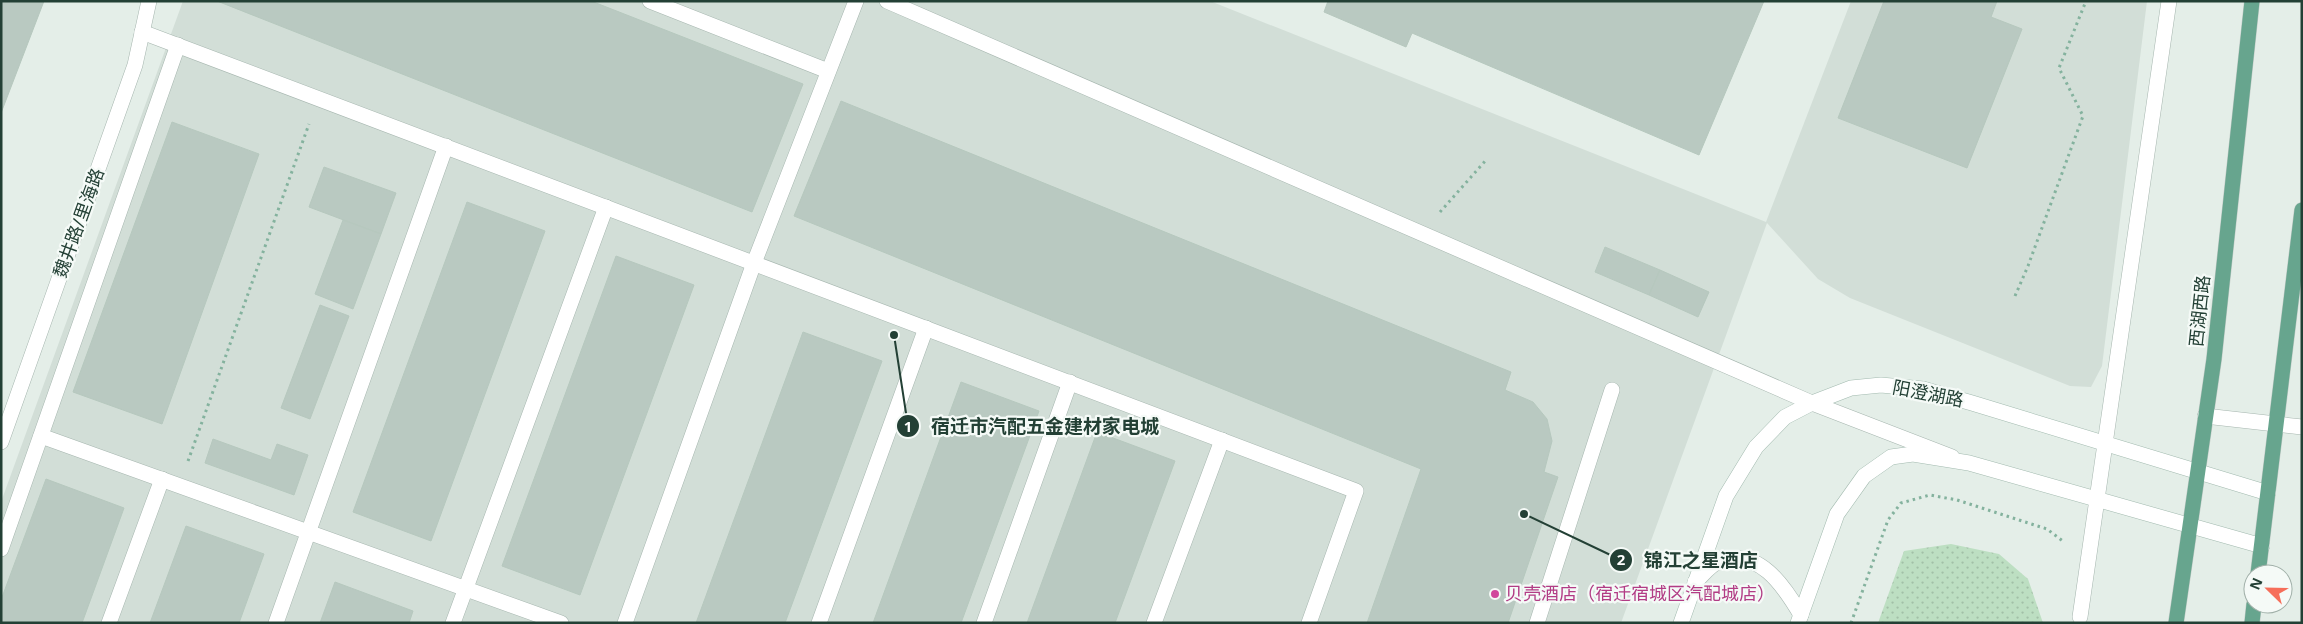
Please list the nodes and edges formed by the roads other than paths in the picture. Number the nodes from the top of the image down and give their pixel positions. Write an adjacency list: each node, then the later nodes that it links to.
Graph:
1 (149, 1): 7 (street, 魏井路/里海路)
2 (650, 1): 9 (street)
3 (856, 1): 9 (street)
4 (887, 1): 17 (street)
5 (2169, 1): 24 (street)
6 (2252, 1): 18 (main road, 西湖西路)
7 (142, 32): 8 (street); 23 (street, 魏井路/里海路)
8 (178, 45): 10 (street); 21 (street)
9 (828, 71): 13 (street)
10 (446, 146): 11 (street); 31 (street)
11 (606, 207): 13 (street); 36 (street)
12 (2302, 210): 19 (main road)
13 (754, 262): 14 (street); 43 (street)
14 (926, 328): 15 (street); 44 (street)
15 (1070, 382): 22 (street); 45 (street)
16 (1612, 390): 48 (street)
17 (1812, 403): 24 (street, 阳澄湖路); 25 (street); 35 (street, 阳澄湖路)
18 (2205, 416): 19 (street); 26 (main road, 西湖西路)
19 (2276, 424): 20 (street); 28 (main road)
20 (2302, 427)
21 (41, 436): 27 (street); 33 (street)
22 (1222, 440): 46 (street); 47 (street)
23 (1, 442)
24 (2105, 444): 26 (street, 阳澄湖路); 29 (street)
25 (1970, 463): 29 (street); 38 (street)
26 (2196, 472): 28 (street, 阳澄湖路); 30 (main road, 西湖西路)
27 (162, 479): 31 (street); 39 (street)
28 (2268, 493): 32 (main road)
29 (2097, 499): 30 (street); 37 (street)
30 (2189, 525): 32 (street); 50 (main road, 西湖西路)
31 (308, 532): 36 (street); 40 (street)
32 (2262, 546): 34 (main road)
33 (1, 549)
34 (2259, 564)
35 (1695, 582): 38 (street); 49 (street, 阳澄湖路)
36 (465, 588): 41 (street); 42 (street)
37 (2080, 617)
38 (1799, 619)
39 (109, 623)
40 (276, 623)
41 (453, 623)
42 (561, 623)
43 (625, 623)
44 (819, 623)
45 (984, 623)
46 (1154, 623)
47 (1309, 623)
48 (1537, 623)
49 (1681, 623)
50 (2176, 623)

